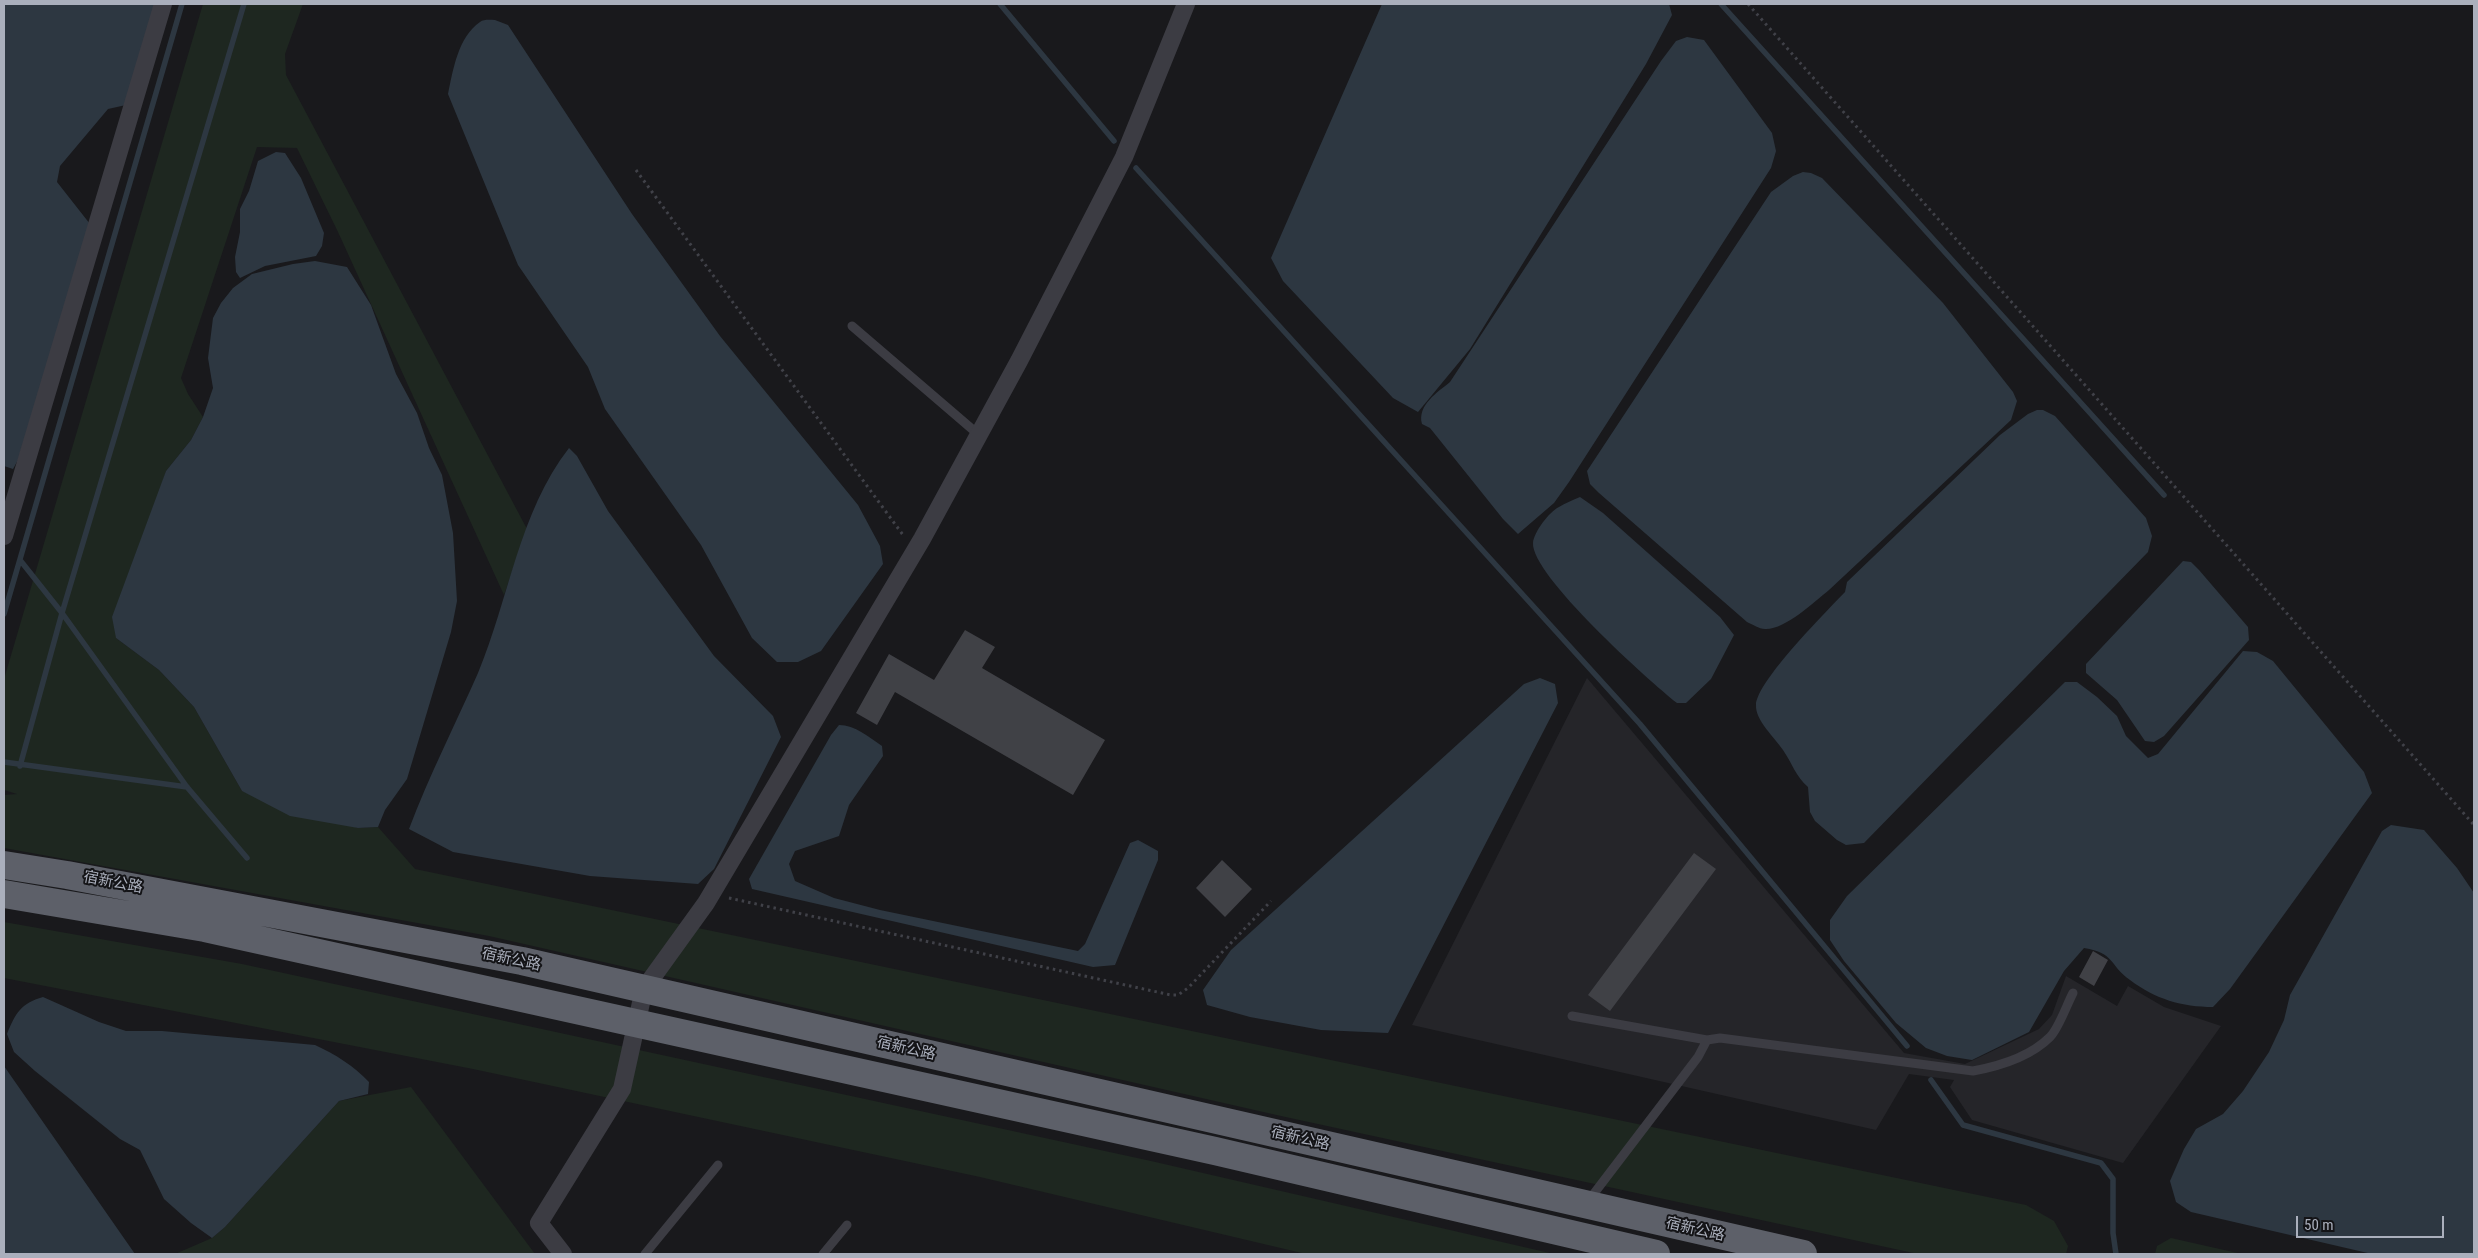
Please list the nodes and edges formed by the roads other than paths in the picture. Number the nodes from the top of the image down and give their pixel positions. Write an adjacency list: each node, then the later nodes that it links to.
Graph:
1 (163, 4): 5 (street)
2 (1186, 4): 4 (street)
3 (852, 326): 4 (lane)
4 (979, 434): 9 (street)
5 (7, 507): 6 (street)
6 (4, 536)
7 (4, 865): 9 (highway, 宿新公路)
8 (4, 894): 12 (highway, 宿新公路)
9 (644, 989): 12 (street); 15 (highway, 宿新公路)
10 (2073, 992): 13 (lane)
11 (1572, 1016): 13 (lane)
12 (637, 1022): 17 (street); 20 (highway, 宿新公路)
13 (1707, 1040): 15 (lane)
14 (718, 1165): 18 (lane)
15 (1586, 1205): 21 (highway, 宿新公路)
16 (847, 1224): 19 (lane)
17 (563, 1254)
18 (645, 1254)
19 (823, 1254)
20 (1656, 1254)
21 (1803, 1254)

